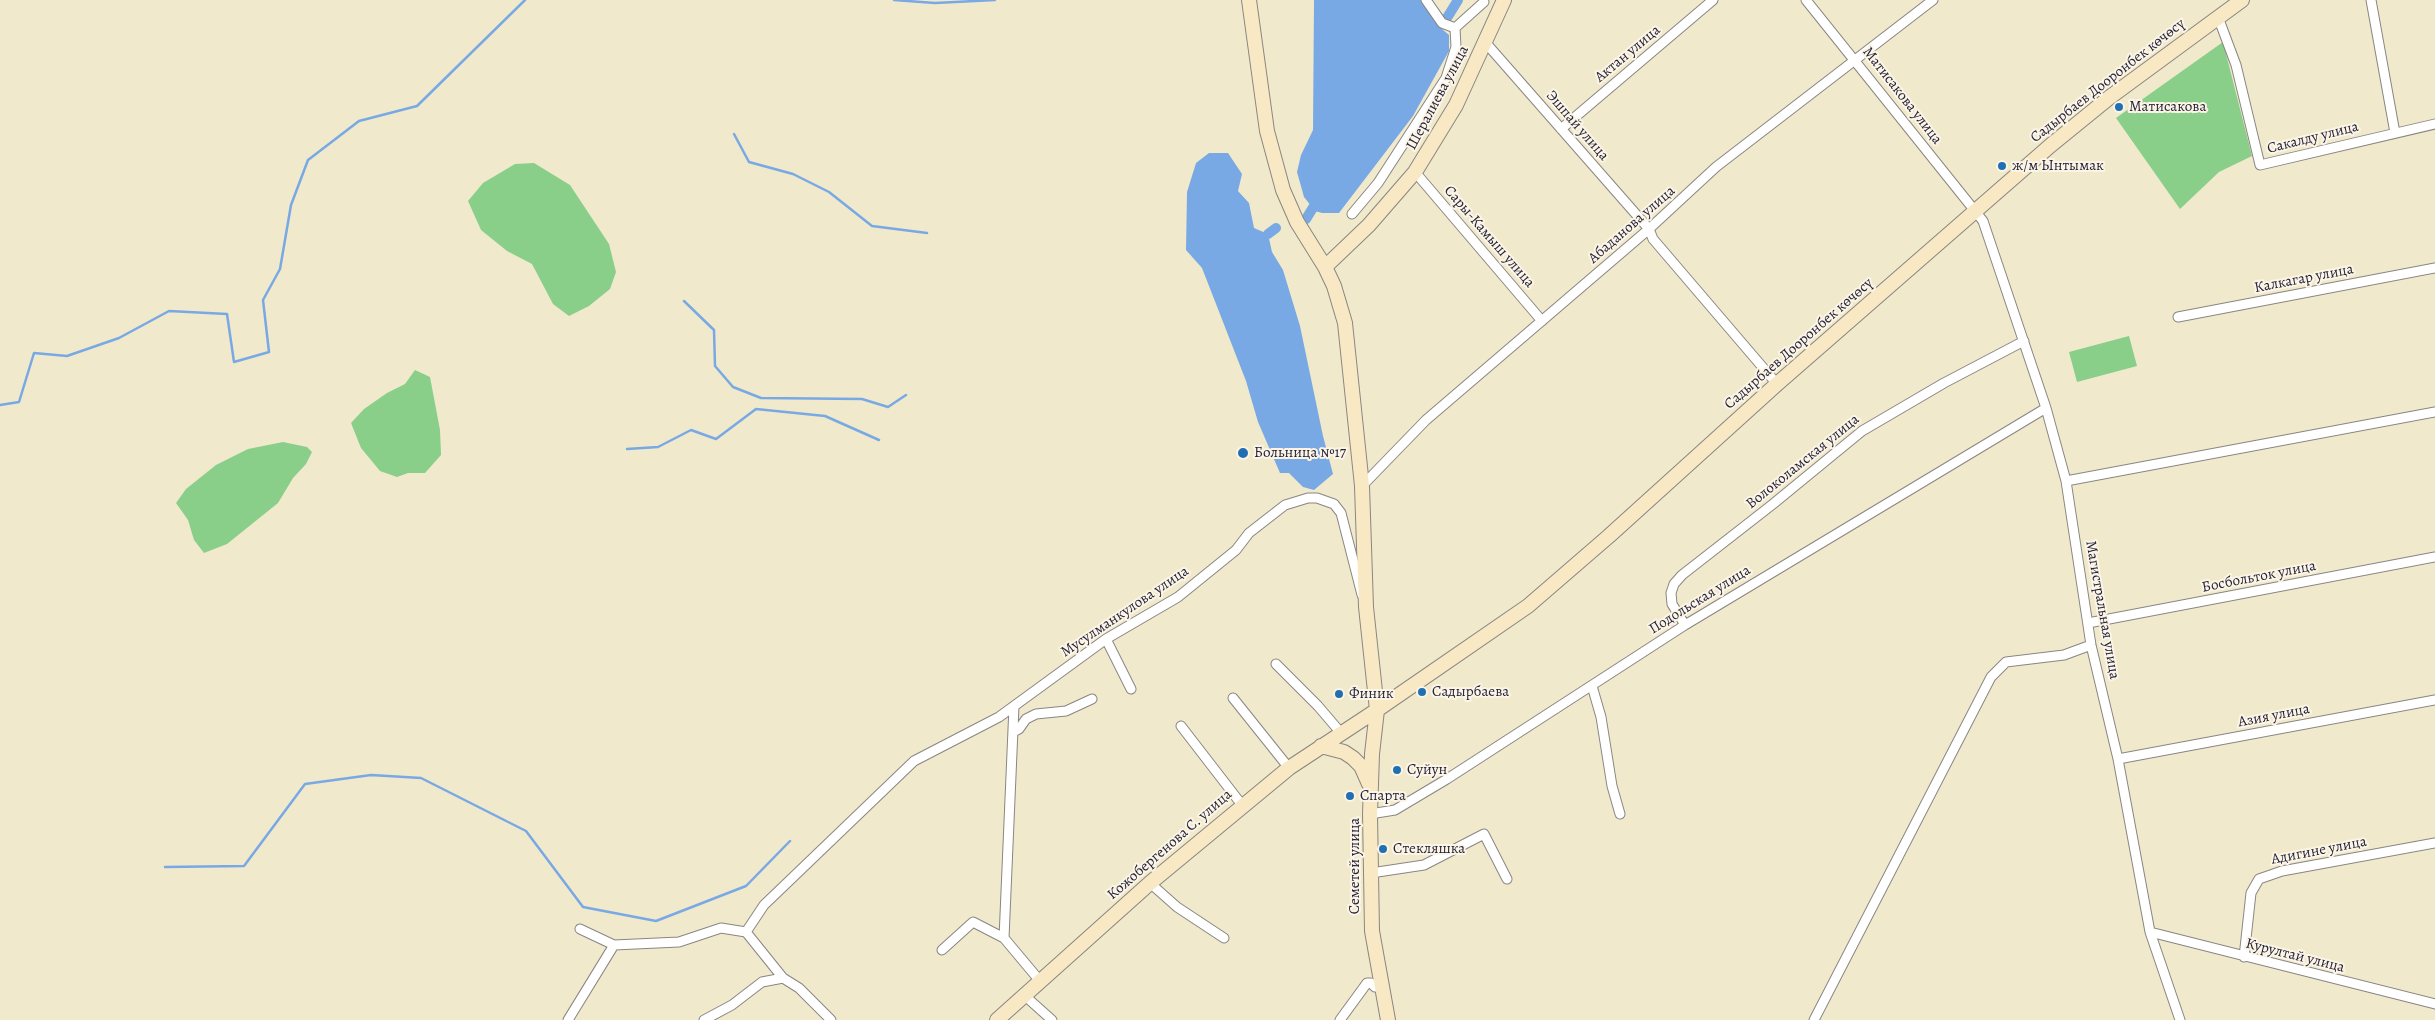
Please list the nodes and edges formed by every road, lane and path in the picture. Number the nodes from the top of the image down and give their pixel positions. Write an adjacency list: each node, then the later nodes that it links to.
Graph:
1 (1249, 0): 21 (main road, Семетей улица)
2 (1426, 0): 11 (street)
3 (1713, 0): 15 (street, Актан улица)
4 (1806, 0): 13 (street, Матисакова улица)
5 (1933, 0): 13 (street, Абаданова улица)
6 (2242, 0): 10 (main road, Садырбаев Дооронбек көчөсү)
7 (2371, 0): 16 (street)
8 (1483, 1): 9 (street); 11 (street)
9 (1501, 6): 12 (main road, Шералиева улица)
10 (2218, 17): 16 (street, Сакалду улица); 18 (main road, Садырбаев Дооронбек көчөсү)
11 (1454, 28): 19 (street)
12 (1485, 42): 15 (street, Эшпай улица); 17 (main road, Шералиева улица)
13 (1855, 59): 18 (street, Матисакова улица); 20 (street, Абаданова улица)
14 (2435, 124): 16 (street, Сакалду улица)
15 (1561, 129): 20 (street, Эшпай улица)
16 (2395, 132)
17 (1415, 172): 21 (main road, Шералиева улица); 24 (street, Сары-Камыш улица)
18 (1975, 210): 25 (street, Магистральная улица); 26 (main road, Садырбаев Дооронбек көчөсү)
19 (1352, 214)
20 (1649, 229): 24 (street, Абаданова улица); 26 (street, Эшпай улица)
21 (1326, 267): 30 (main road, Семетей улица)
22 (2435, 268): 23 (street, Калкагар улица)
23 (2178, 317)
24 (1542, 321): 30 (street, Абаданова улица)
25 (2024, 341): 27 (street, Магистральная улица); 34 (street, Волоколамская улица)
26 (1777, 384): 44 (main road, Садырбаев Дооронбек көчөсү)
27 (2046, 408): 29 (street, Магистральная улица); 34 (street, Подольская улица)
28 (2435, 412): 29 (street)
29 (2066, 481): 33 (street, Магистральная улица)
30 (1362, 486): 32 (main road, Семетей улица)
31 (2435, 557): 33 (street, Босбольток улица)
32 (1366, 607): 35 (street, Мусулманкулова улица); 44 (main road, Семетей улица)
33 (2088, 623): 36 (street, Магистральная улица)
34 (1685, 625): 38 (street, Подольская улица)
35 (1106, 639): 39 (street); 43 (street, Мусулманкулова улица)
36 (2091, 645): 49 (street, Магистральная улица); 79 (street)
37 (1276, 664): 47 (street)
38 (1592, 686): 53 (street, Подольская улица); 54 (street)
39 (1131, 689)
40 (1233, 698): 50 (street)
41 (1092, 699): 46 (street)
42 (2435, 700): 49 (street, Азия улица)
43 (1014, 706): 46 (street); 60 (street, Мусулманкулова улица)
44 (1377, 710): 47 (main road, Кожобергенова С. улица); 51 (main road, Семетей улица)
45 (1181, 726): 52 (street)
46 (1013, 732): 62 (street)
47 (1341, 733): 48 (main road, Кожобергенова С. улица)
48 (1321, 746): 50 (main road, Кожобергенова С. улица); 51 (main road)
49 (2118, 759): 61 (street, Магистральная улица)
50 (1288, 768): 52 (main road, Кожобергенова С. улица)
51 (1371, 792): 53 (main road, Семетей улица)
52 (1242, 805): 58 (main road, Кожобергенова С. улица)
53 (1370, 814): 56 (main road, Семетей улица)
54 (1620, 814)
55 (2435, 843): 66 (street, Адигине улица)
56 (1371, 873): 57 (street); 69 (main road, Семетей улица)
57 (1506, 879)
58 (1150, 883): 63 (street); 68 (main road, Кожобергенова С. улица)
59 (580, 929): 64 (street)
60 (746, 932): 64 (street); 67 (street)
61 (2150, 932): 66 (street, Курултай улица); 80 (street, Магистральная улица)
62 (1004, 938): 65 (street); 68 (street)
63 (1224, 938)
64 (614, 945): 72 (street)
65 (942, 950)
66 (2244, 957): 71 (street, Курултай улица)
67 (783, 978): 73 (street); 74 (street)
68 (1040, 981): 70 (main road, Кожобергенова С. улица)
69 (1380, 986): 77 (street); 78 (main road, Семетей улица)
70 (1024, 995): 75 (main road, Кожобергенова С. улица); 76 (street)
71 (2435, 1004)
72 (568, 1020)
73 (704, 1020)
74 (831, 1020)
75 (997, 1020)
76 (1052, 1020)
77 (1340, 1020)
78 (1388, 1020)
79 (1814, 1020)
80 (2180, 1020)

